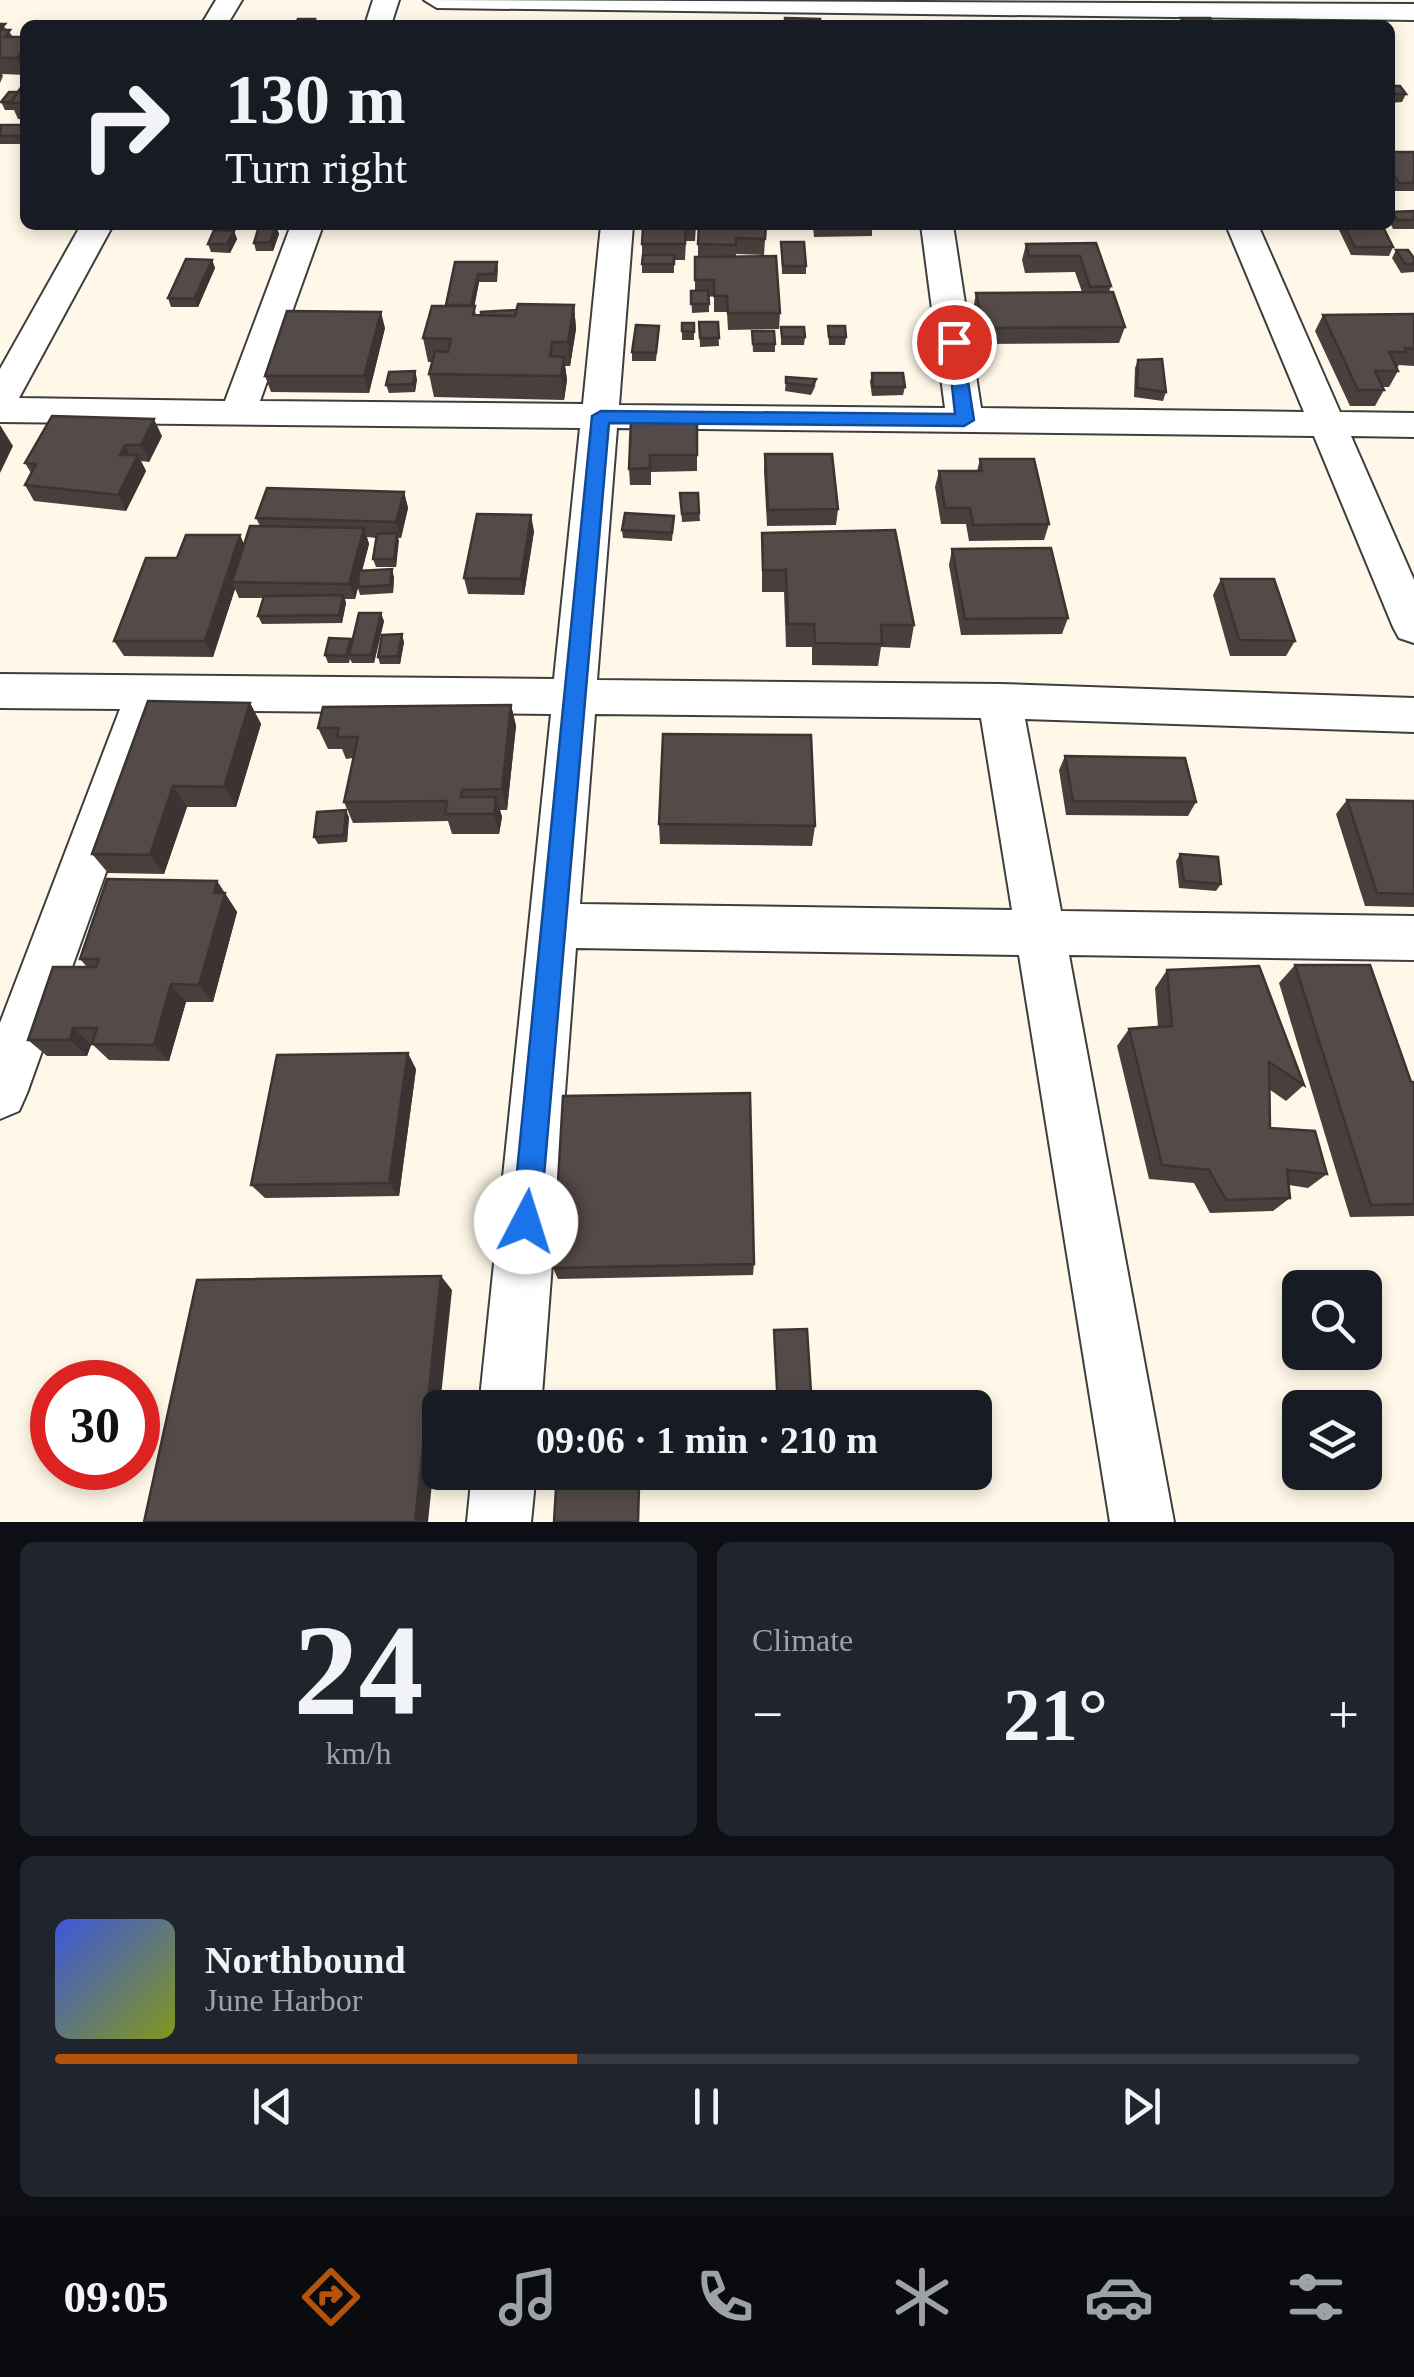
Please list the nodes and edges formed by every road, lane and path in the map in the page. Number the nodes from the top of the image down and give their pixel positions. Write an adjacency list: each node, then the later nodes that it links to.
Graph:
1 (437, 0): 2 (street)
2 (541, 1): 5 (street)
3 (1231, 5): 4 (street); 6 (street)
4 (1414, 12)
5 (904, 15): 6 (street)
6 (1153, 17)
7 (93, 230): 12 (street)
8 (305, 230): 14 (street)
9 (617, 230): 15 (street)
10 (938, 230): 16 (street)
11 (1244, 230): 17 (street)
12 (0, 400)
13 (0, 410): 14 (street)
14 (238, 412): 15 (street)
15 (601, 416): 16 (street); 22 (street)
16 (964, 420): 17 (street)
17 (1328, 424): 18 (street); 19 (street)
18 (1414, 426)
19 (1414, 627)
20 (0, 691): 21 (street)
21 (149, 691): 22 (street); 28 (street)
22 (574, 696): 23 (street); 25 (street)
23 (1000, 701): 24 (street); 26 (street)
24 (1414, 715)
25 (553, 926): 26 (street); 29 (street)
26 (1040, 932): 27 (street); 32 (street)
27 (1414, 938)
28 (0, 1094)
29 (512, 1390)
30 (502, 1490): 31 (street)
31 (499, 1522)
32 (1142, 1522)

